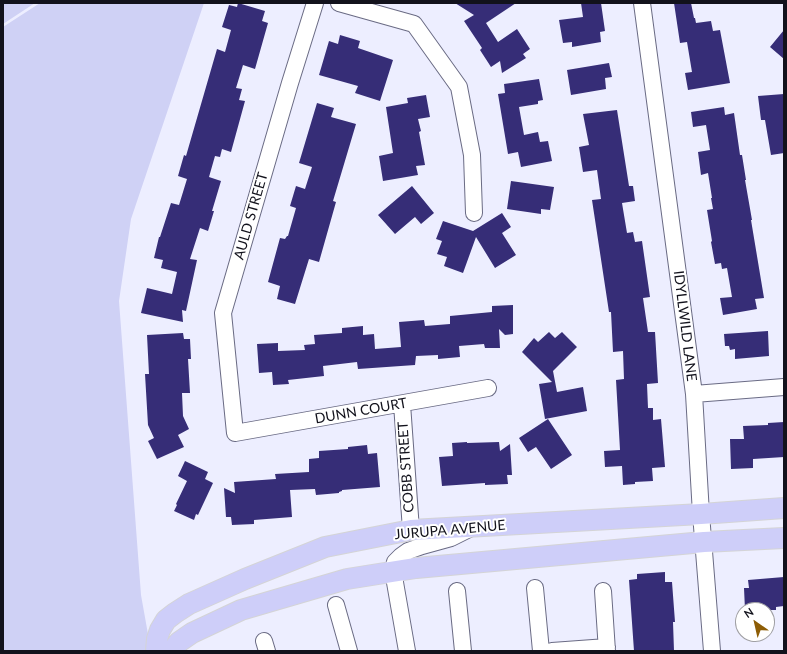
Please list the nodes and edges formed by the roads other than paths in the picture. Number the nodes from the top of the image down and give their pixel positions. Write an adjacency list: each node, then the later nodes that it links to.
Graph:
1 (315, 3): 9 (street, AULD STREET)
2 (339, 3): 4 (street)
3 (642, 3): 7 (street, IDYLLWILD LANE)
4 (474, 213)
5 (784, 387): 7 (street)
6 (488, 388): 8 (street, DUNN COURT)
7 (694, 394): 11 (street, IDYLLWILD LANE)
8 (402, 404): 9 (street, DUNN COURT); 13 (street, COBB STREET)
9 (235, 433)
10 (784, 508): 11 (main road, JURUPA AVENUE)
11 (701, 514): 12 (main road, JURUPA AVENUE); 15 (street, IDYLLWILD LANE)
12 (474, 527): 13 (main road, JURUPA AVENUE); 16 (street)
13 (411, 530): 22 (main road, JURUPA AVENUE)
14 (784, 538): 15 (main road)
15 (704, 542): 16 (main road); 29 (street, IDYLLWILD LANE)
16 (393, 571): 23 (main road); 25 (street)
17 (535, 588): 27 (street)
18 (457, 591): 26 (street)
19 (603, 591): 21 (street)
20 (336, 605): 24 (street)
21 (607, 649): 28 (street)
22 (156, 651)
23 (172, 651)
24 (349, 651)
25 (407, 651)
26 (463, 651)
27 (541, 651)
28 (552, 651)
29 (712, 651)

